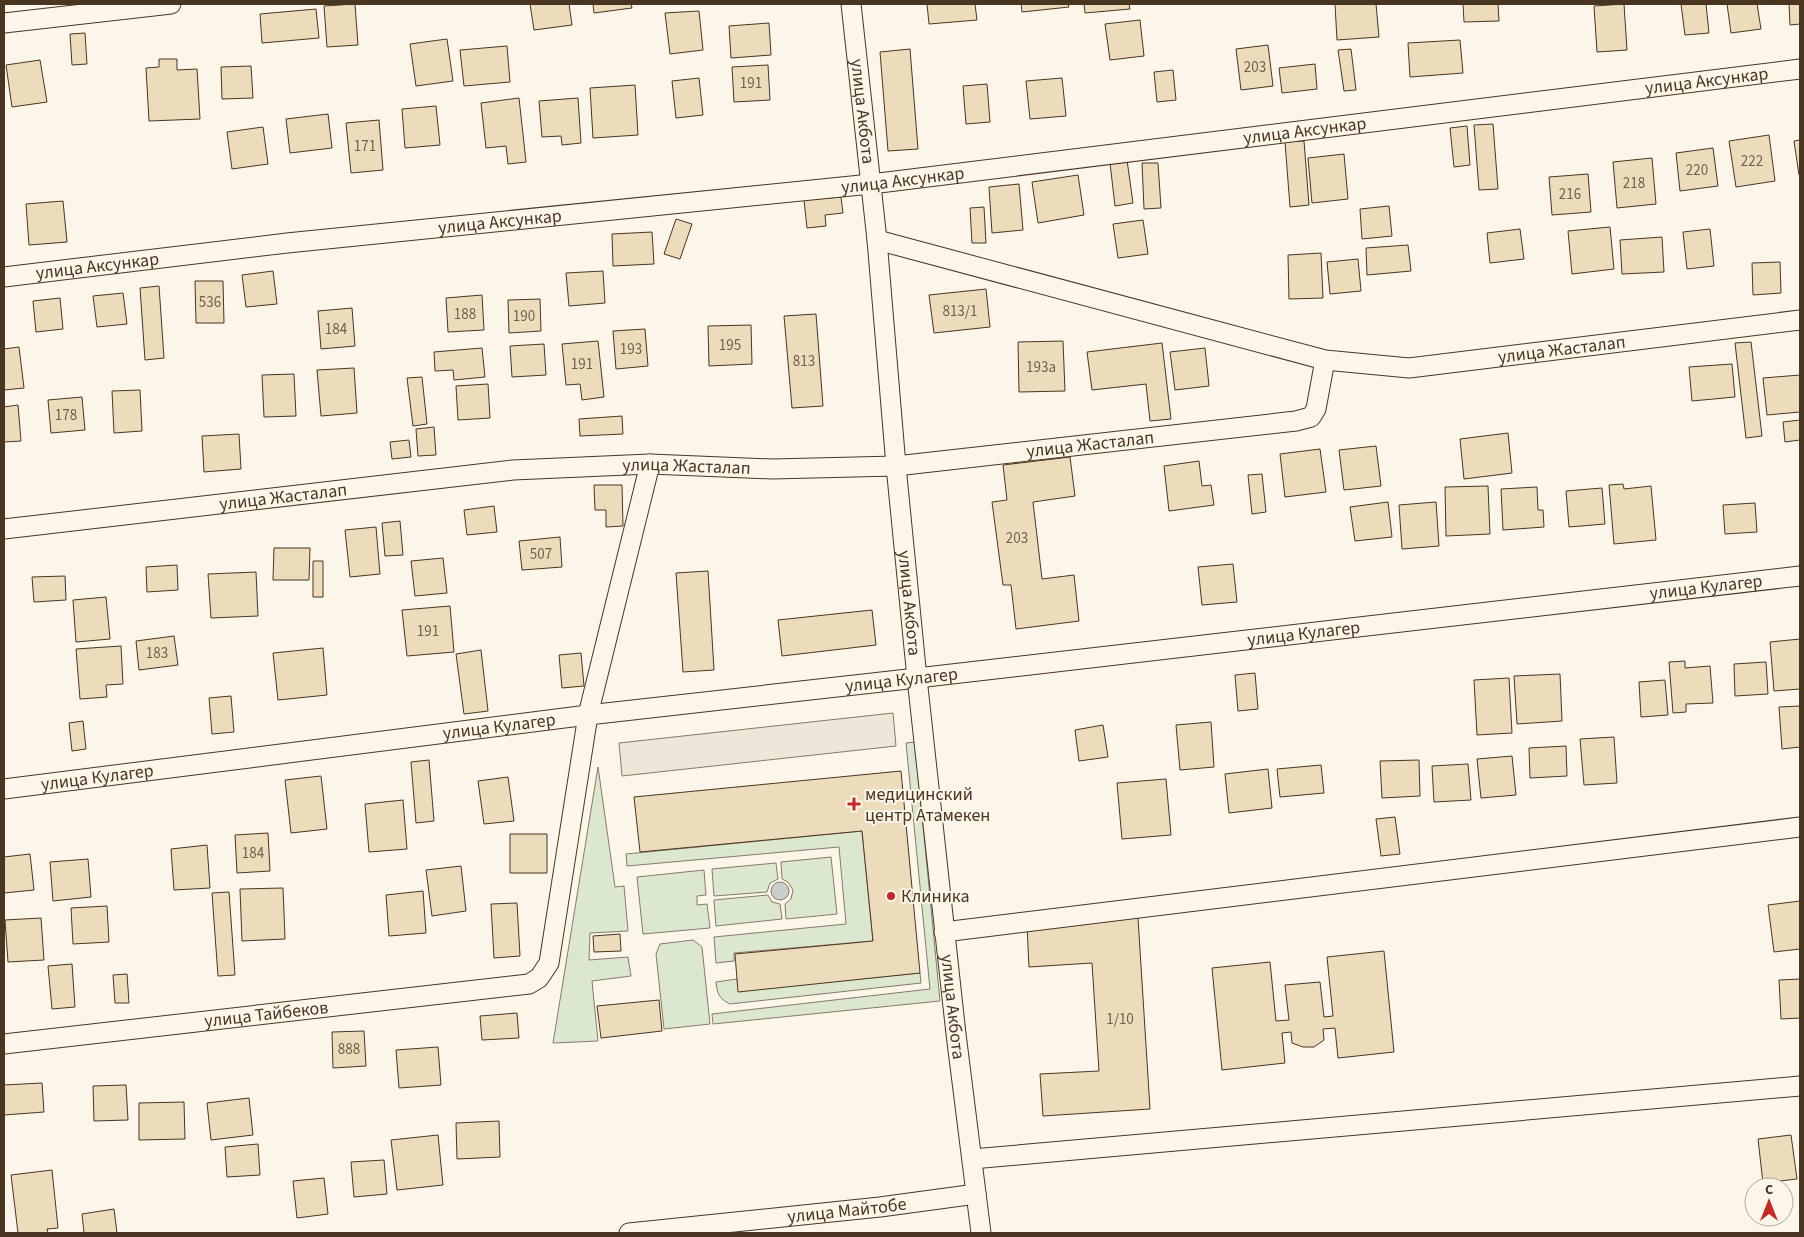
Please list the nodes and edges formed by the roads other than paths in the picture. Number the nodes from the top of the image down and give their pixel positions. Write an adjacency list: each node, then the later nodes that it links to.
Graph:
1 (171, 4): 3 (street)
2 (850, 4): 5 (street, улица Акбота)
3 (4, 22)
4 (1800, 69): 5 (street, улица Аксункар)
5 (871, 184): 6 (street, улица Акбота); 7 (street, улица Аксункар)
6 (877, 240): 9 (street, улица Жасталап); 11 (street, улица Акбота)
7 (4, 277)
8 (1800, 320): 9 (street, улица Жасталап)
9 (1325, 360): 11 (street, улица Жасталап)
10 (650, 464): 11 (street, улица Жасталап); 12 (street, улица Жасталап); 15 (street)
11 (896, 466): 14 (street, улица Акбота)
12 (4, 530)
13 (1800, 576): 14 (street, улица Кулагер)
14 (917, 678): 15 (street, улица Кулагер); 18 (street, улица Акбота)
15 (588, 715): 16 (street, улица Кулагер); 19 (street, улица Тайбеков)
16 (4, 789)
17 (1800, 827): 18 (street)
18 (944, 932): 21 (street, улица Акбота)
19 (4, 1044)
20 (1800, 1086): 21 (street)
21 (972, 1159): 22 (street, улица Акбота)
22 (976, 1194): 23 (street, улица Майтобе); 24 (street, улица Акбота)
23 (629, 1233)
24 (981, 1233)

